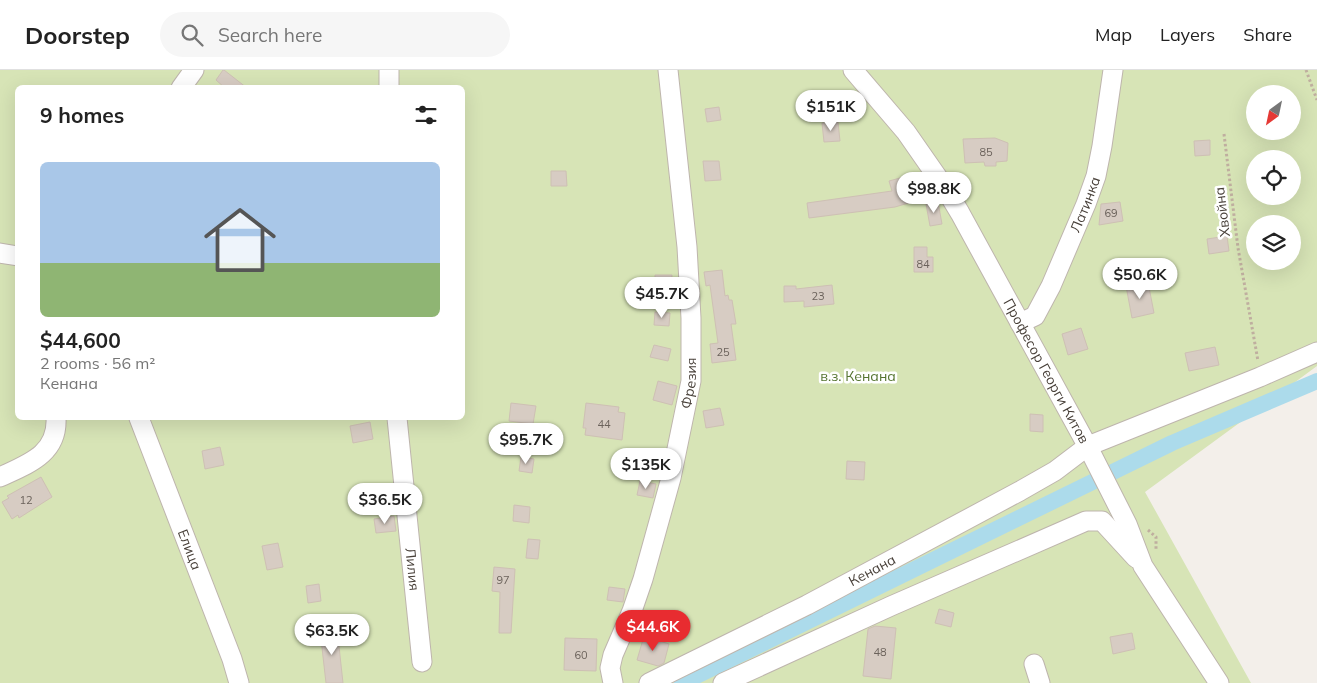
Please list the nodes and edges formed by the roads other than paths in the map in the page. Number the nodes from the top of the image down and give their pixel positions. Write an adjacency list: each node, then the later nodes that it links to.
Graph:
1 (194, 70): 6 (street)
2 (389, 70): 7 (street)
3 (668, 70): 21 (street, Фрезия)
4 (853, 70): 10 (street, Професор Георги Китов)
5 (1113, 70): 10 (street, Латинка)
6 (183, 85)
7 (389, 85)
8 (0, 253): 9 (street)
9 (15, 256)
10 (1020, 323): 15 (street, Професор Георги Китов)
11 (1317, 352): 15 (street, Кенана)
12 (56, 420): 16 (street)
13 (140, 420): 20 (street, Елица)
14 (397, 420): 18 (street, Лилия)
15 (1088, 447): 17 (street, Професор Георги Китов); 22 (street, Кенана)
16 (0, 477)
17 (1143, 566): 23 (street); 25 (street, Професор Георги Китов)
18 (422, 662)
19 (1034, 664): 24 (street)
20 (239, 683)
21 (614, 683)
22 (649, 683)
23 (723, 683)
24 (1040, 683)
25 (1219, 683)

